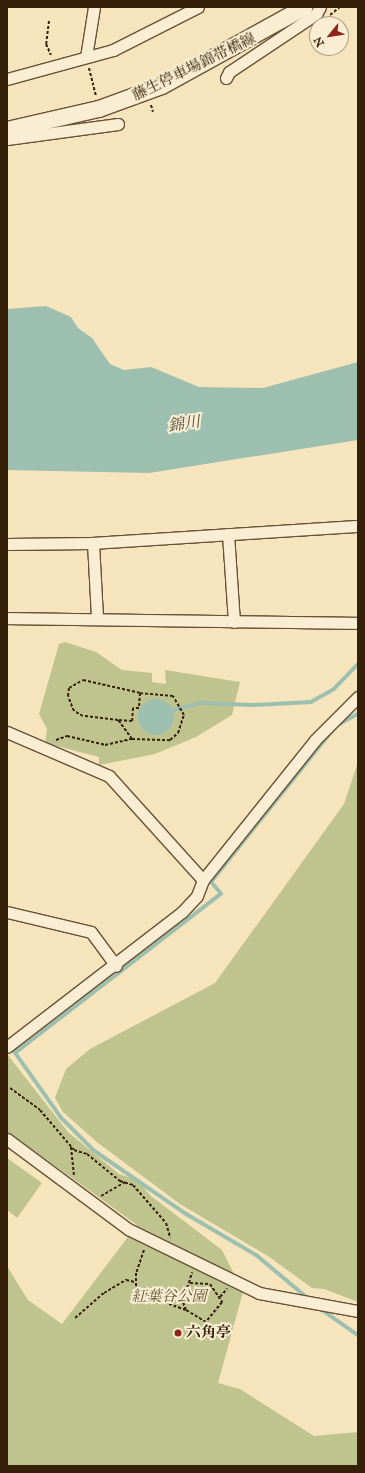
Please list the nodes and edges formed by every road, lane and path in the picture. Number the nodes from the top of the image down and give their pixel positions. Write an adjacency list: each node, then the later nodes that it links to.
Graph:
1 (94, 7): 6 (street)
2 (198, 7): 6 (street)
3 (305, 7): 10 (main road, 藤生停車場錦帯橋線)
4 (320, 7): 8 (street)
5 (49, 21): 7 (path)
6 (86, 57): 7 (street); 10 (path)
7 (57, 64): 9 (street)
8 (226, 78)
9 (7, 79)
10 (99, 109): 12 (main road, 藤生停車場錦帯橋線)
11 (118, 124): 13 (street)
12 (7, 130)
13 (7, 139)
14 (358, 526): 15 (street)
15 (228, 534): 16 (street); 20 (street)
16 (92, 543): 17 (street); 19 (street)
17 (7, 544)
18 (7, 618): 19 (street)
19 (97, 618): 20 (street)
20 (234, 622): 21 (street)
21 (358, 623)
22 (140, 692): 24 (path); 24 (path); 26 (path)
23 (358, 697): 28 (street)
24 (118, 720): 26 (path)
25 (7, 732): 27 (street)
26 (132, 739): 27 (path)
27 (52, 753): 28 (street)
28 (204, 880): 30 (street)
29 (7, 912): 30 (street)
30 (116, 966): 31 (street)
31 (7, 1048)
32 (10, 1088): 34 (path)
33 (7, 1139): 36 (street)
34 (70, 1146): 35 (path); 36 (path)
35 (125, 1182): 37 (path); 39 (path)
36 (74, 1188): 37 (street)
37 (92, 1202): 38 (street)
38 (144, 1236): 39 (street); 41 (path)
39 (173, 1248): 40 (street)
40 (187, 1256): 42 (path); 44 (street)
41 (135, 1282): 43 (path); 45 (path)
42 (190, 1283): 43 (path); 43 (path)
43 (186, 1310)
44 (358, 1311)
45 (75, 1318)

